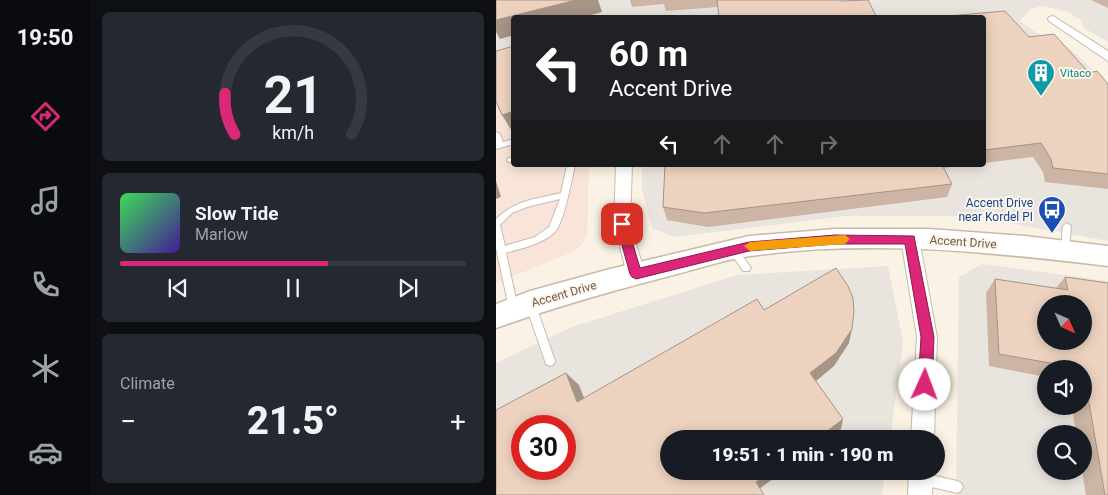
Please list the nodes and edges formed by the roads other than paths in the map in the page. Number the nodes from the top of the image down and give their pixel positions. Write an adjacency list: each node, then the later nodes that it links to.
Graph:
1 (1053, 19): 2 (street)
2 (1108, 57)
3 (496, 134): 5 (lane)
4 (511, 142): 5 (lane)
5 (498, 146)
6 (571, 167): 8 (lane)
7 (624, 167): 12 (street)
8 (565, 195): 10 (lane); 10 (lane)
9 (910, 239): 11 (main road, Accent Drive); 12 (main road, Accent Drive); 15 (street)
10 (501, 250): 13 (lane)
11 (1108, 256)
12 (636, 274): 13 (main road, Accent Drive)
13 (507, 312): 14 (lane)
14 (550, 361)
15 (922, 430)
16 (920, 481): 17 (lane)
17 (957, 486)

